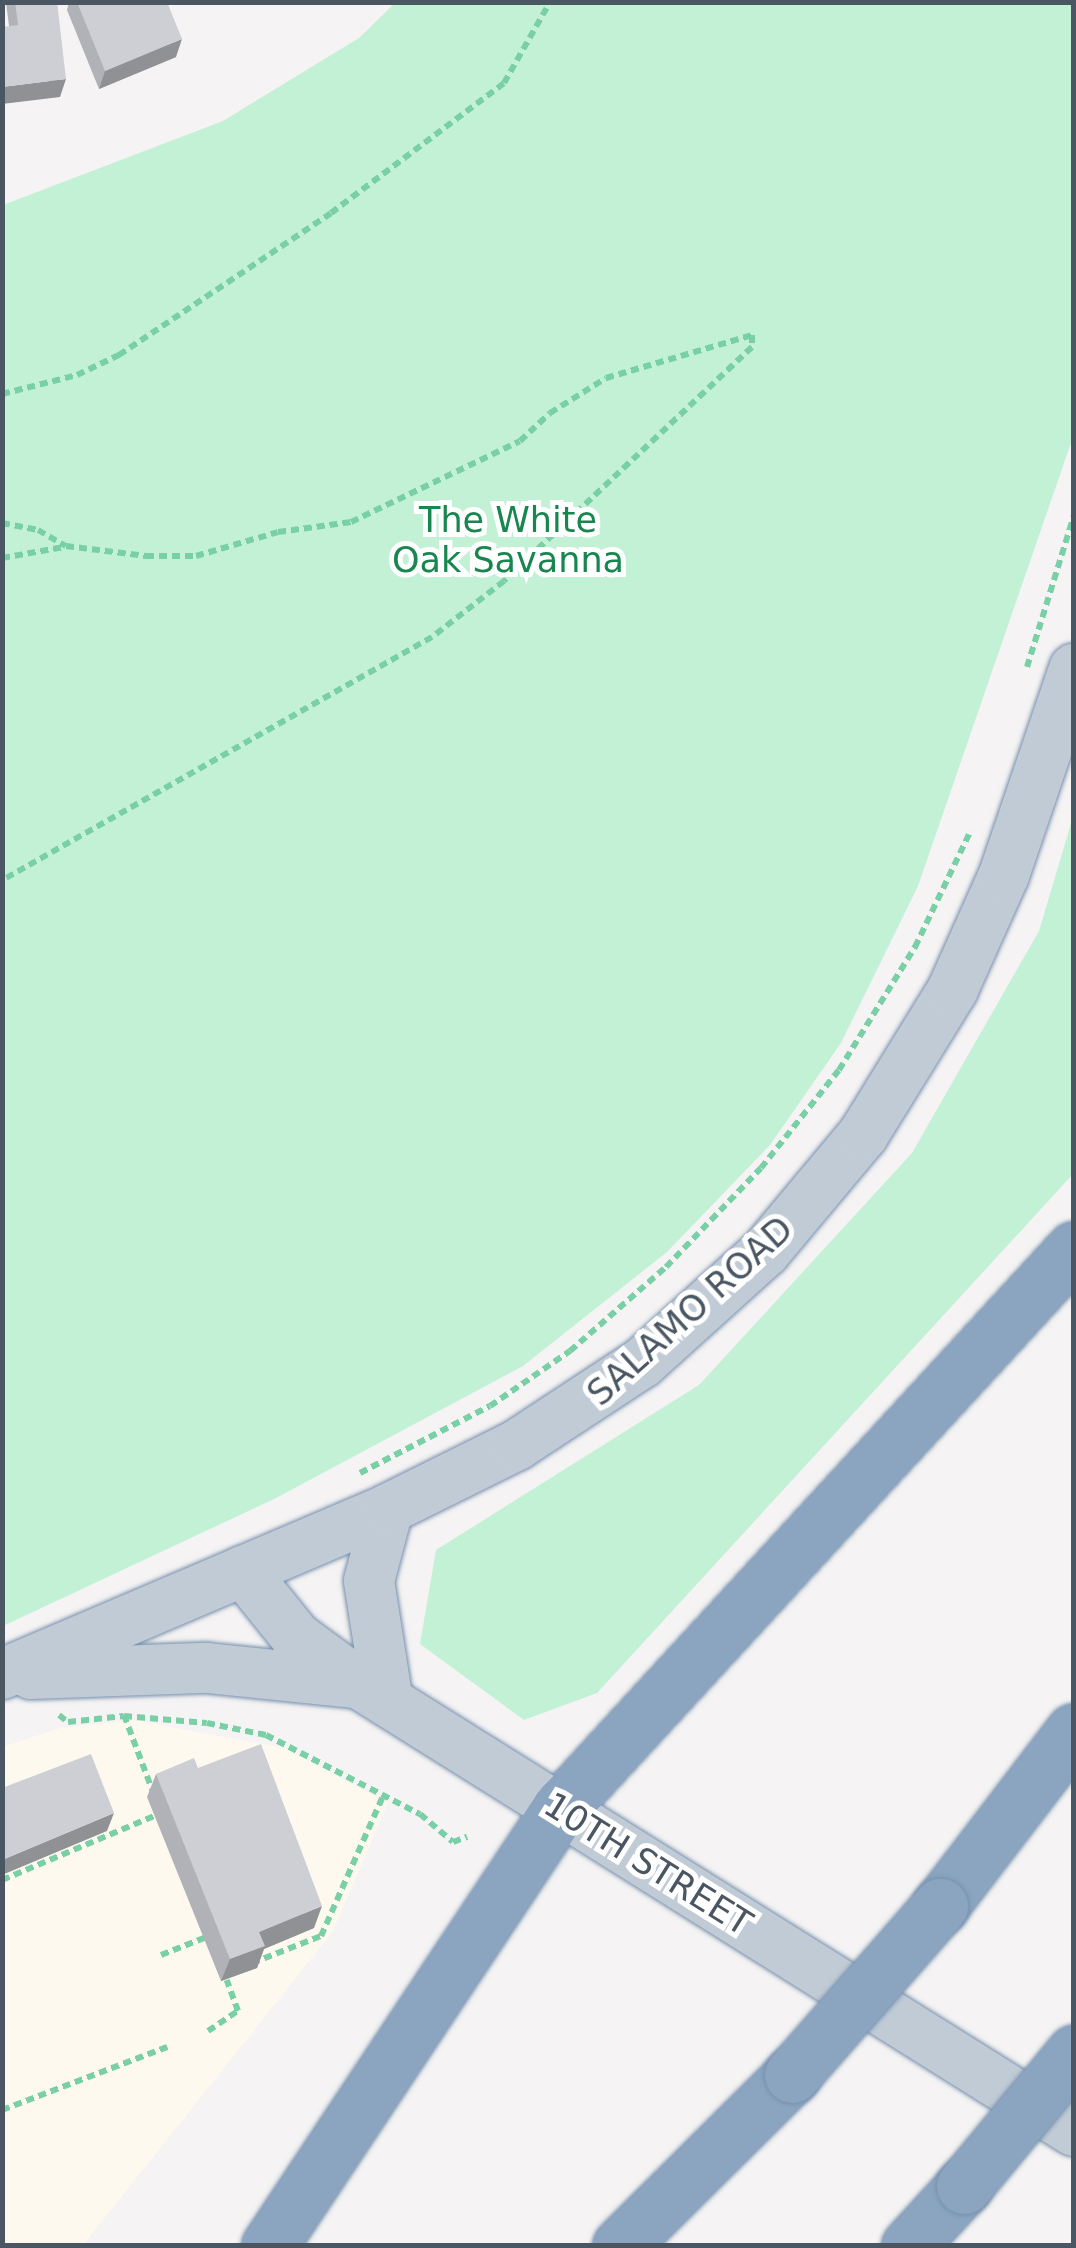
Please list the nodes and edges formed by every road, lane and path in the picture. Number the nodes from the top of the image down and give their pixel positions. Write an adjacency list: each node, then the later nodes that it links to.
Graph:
1 (550, 2): 2 (path)
2 (2, 394)
3 (1074, 515): 8 (path)
4 (2, 523): 5 (path)
5 (66, 546): 6 (path); 10 (path)
6 (2, 558)
7 (1074, 669): 12 (main road, SALAMO ROAD)
8 (1022, 682)
9 (973, 826): 12 (path)
10 (2, 880)
11 (1074, 1249): 22 (highway)
12 (372, 1493): 13 (main road, SALAMO ROAD); 15 (main road)
13 (243, 1572): 14 (main road, SALAMO ROAD); 15 (main road, 10TH STREET)
14 (2, 1675): 15 (main road)
15 (374, 1693): 22 (main road, 10TH STREET)
16 (121, 1705): 18 (path)
17 (59, 1715): 18 (path)
18 (124, 1716): 20 (path); 21 (path)
19 (1074, 1731): 34 (highway, bridge)
20 (152, 1792)
21 (384, 1794): 24 (path); 28 (path)
22 (560, 1808): 32 (main road, 10TH STREET); 33 (highway)
23 (154, 1816): 25 (path)
24 (468, 1837)
25 (2, 1880)
26 (210, 1936): 27 (path)
27 (161, 1955)
28 (208, 2030)
29 (167, 2047): 31 (path)
30 (1074, 2053): 35 (highway, bridge)
31 (2, 2110)
32 (1074, 2131)
33 (269, 2246)
34 (620, 2246)
35 (910, 2246)

